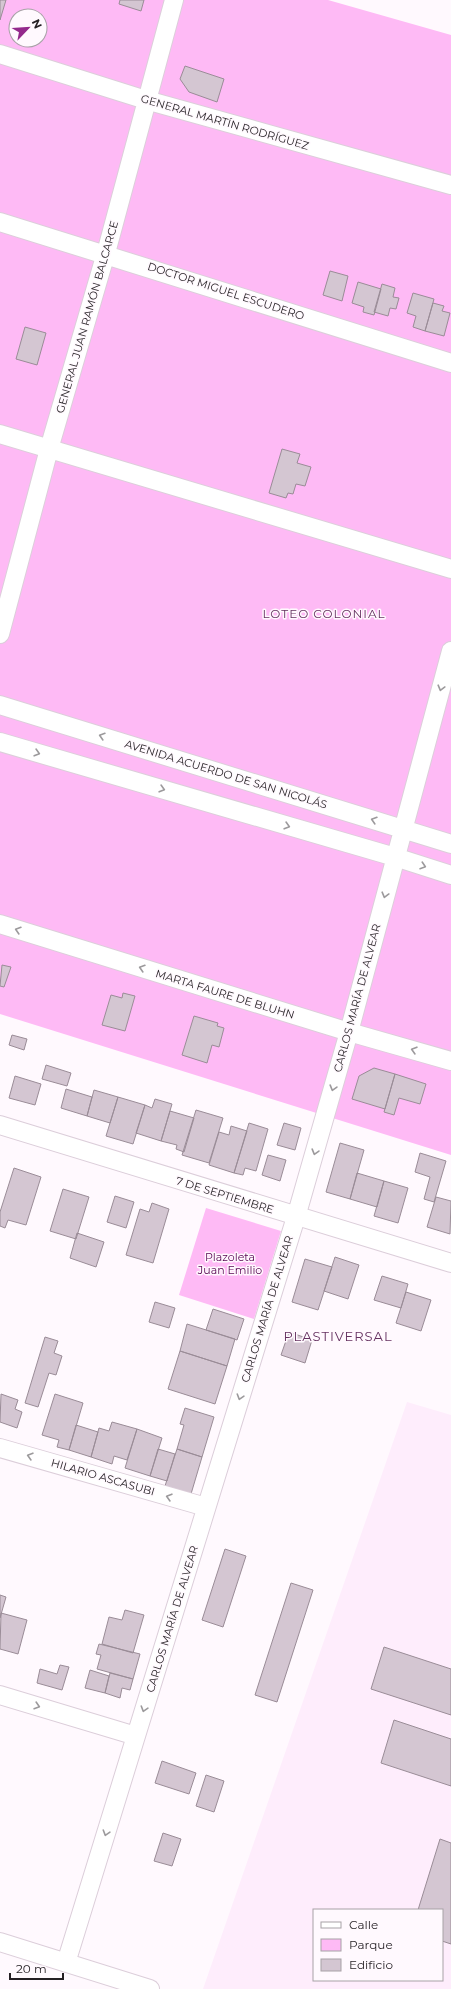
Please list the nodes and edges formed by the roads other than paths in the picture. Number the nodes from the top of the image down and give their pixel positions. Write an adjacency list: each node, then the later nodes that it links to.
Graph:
1 (174, 0): 3 (street, GENERAL JUAN RAMÓN BALCARCE)
2 (0, 54): 3 (street, GENERAL MARTÍN RODRÍGUEZ)
3 (146, 100): 4 (street, GENERAL MARTÍN RODRÍGUEZ); 6 (street, GENERAL JUAN RAMÓN BALCARCE)
4 (451, 185)
5 (0, 222): 6 (street, DOCTOR MIGUEL ESCUDERO)
6 (106, 253): 7 (street, DOCTOR MIGUEL ESCUDERO); 9 (street, GENERAL JUAN RAMÓN BALCARCE)
7 (451, 363)
8 (0, 434): 9 (street)
9 (49, 449): 10 (street); 11 (street, GENERAL JUAN RAMÓN BALCARCE)
10 (451, 569)
11 (0, 634)
12 (451, 651): 15 (street, CARLOS MARÍA DE ALVEAR, one-way to 15)
13 (0, 705): 15 (street, AVENIDA ACUERDO DE SAN NICOLÁS, one-way to 13)
14 (0, 742): 17 (street, one-way to 17)
15 (403, 828): 16 (street, AVENIDA ACUERDO DE SAN NICOLÁS); 17 (street, CARLOS MARÍA DE ALVEAR)
16 (451, 844)
17 (395, 857): 18 (street, one-way to 18); 20 (street, CARLOS MARÍA DE ALVEAR, one-way to 20)
18 (451, 875)
19 (0, 924): 20 (street, MARTA FAURE DE BLUHN, one-way to 19)
20 (349, 1032): 21 (street, MARTA FAURE DE BLUHN, one-way to 20); 23 (street, CARLOS MARÍA DE ALVEAR, one-way to 23)
21 (451, 1061)
22 (0, 1125): 23 (street, 7 DE SEPTIEMBRE)
23 (296, 1217): 24 (street, 7 DE SEPTIEMBRE); 26 (street, CARLOS MARÍA DE ALVEAR, one-way to 26)
24 (451, 1263)
25 (0, 1448): 26 (street, HILARIO ASCASUBI, one-way to 25)
26 (206, 1507): 28 (street, CARLOS MARÍA DE ALVEAR, one-way to 28)
27 (0, 1695): 28 (street, one-way to 28)
28 (136, 1736): 30 (street, CARLOS MARÍA DE ALVEAR, one-way to 30)
29 (0, 1942): 30 (street)
30 (66, 1963): 31 (street)
31 (150, 1989)

